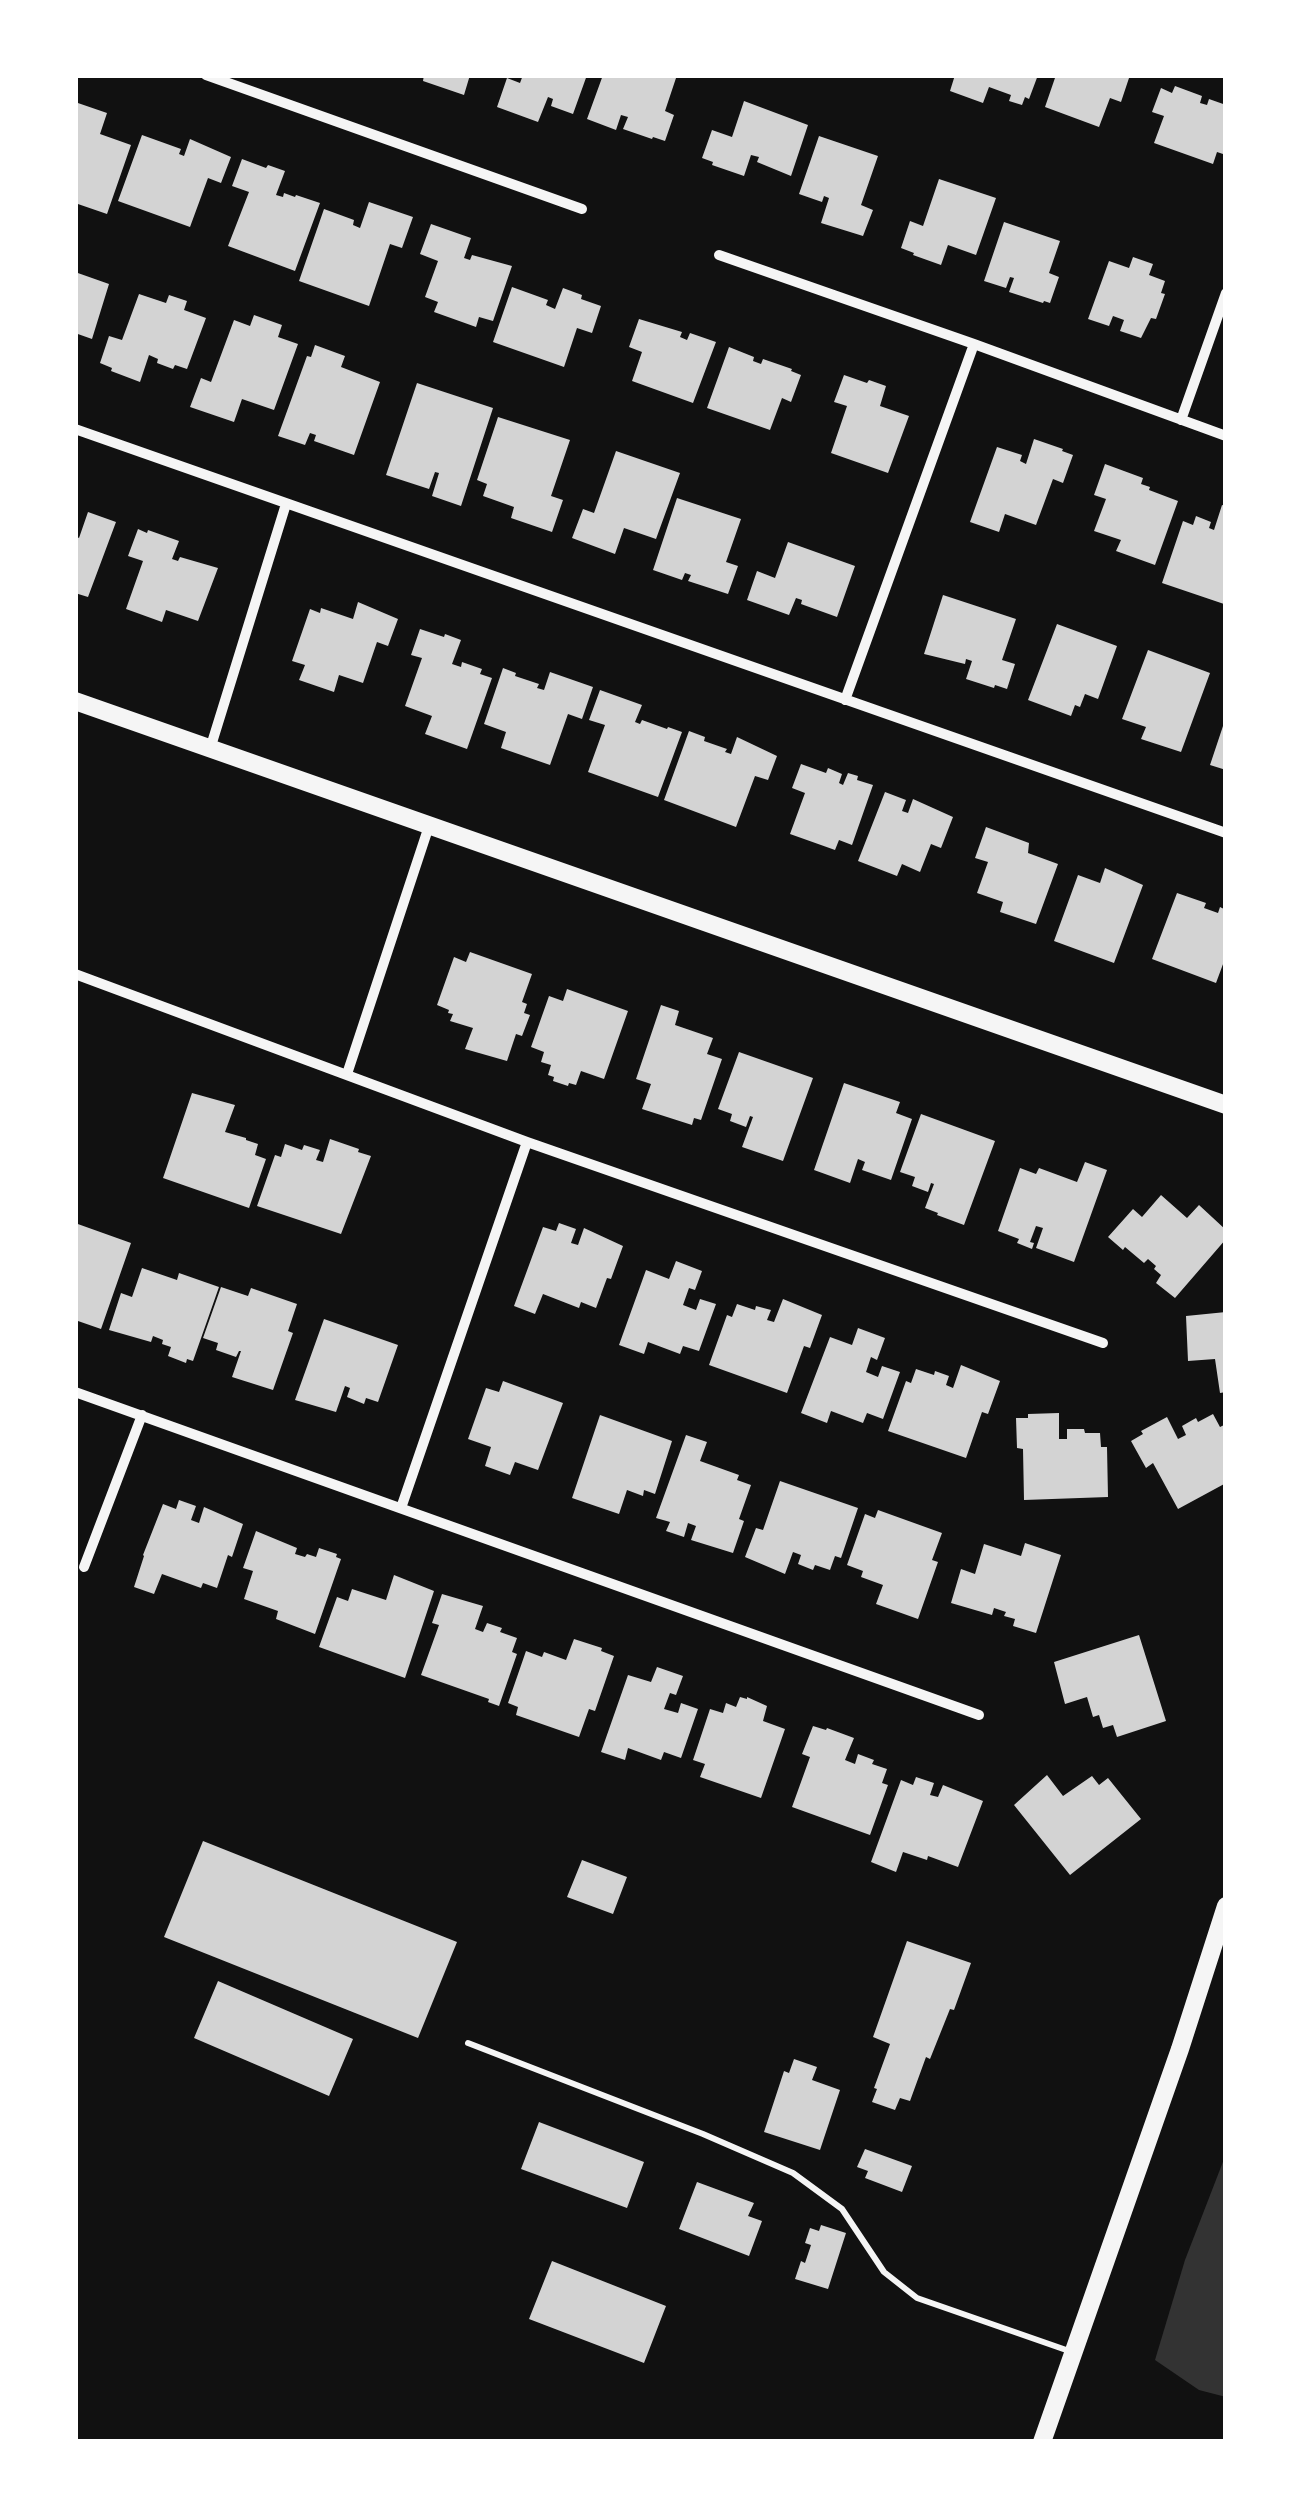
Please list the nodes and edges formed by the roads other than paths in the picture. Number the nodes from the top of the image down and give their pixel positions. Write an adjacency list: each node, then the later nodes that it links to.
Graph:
1 (206, 75): 2 (street)
2 (582, 209)
3 (719, 255): 5 (street)
4 (1226, 293): 6 (street)
5 (974, 344): 6 (street); 10 (street)
6 (1181, 420): 8 (street)
7 (75, 429): 9 (street)
8 (1226, 436)
9 (286, 504): 10 (street); 12 (street)
10 (845, 700): 14 (street)
11 (75, 701): 12 (street)
12 (210, 749): 13 (street)
13 (429, 826): 16 (street); 17 (street)
14 (1226, 833)
15 (75, 974): 16 (street)
16 (347, 1074): 18 (street)
17 (1226, 1105)
18 (527, 1142): 19 (street); 22 (street)
19 (1103, 1343)
20 (75, 1392): 21 (street)
21 (142, 1415): 22 (street); 23 (street)
22 (402, 1508): 24 (street)
23 (84, 1568)
24 (979, 1715)
25 (1226, 1906): 27 (street)
26 (468, 2043): 27 (lane)
27 (1073, 2352): 28 (street)
28 (1042, 2442)

